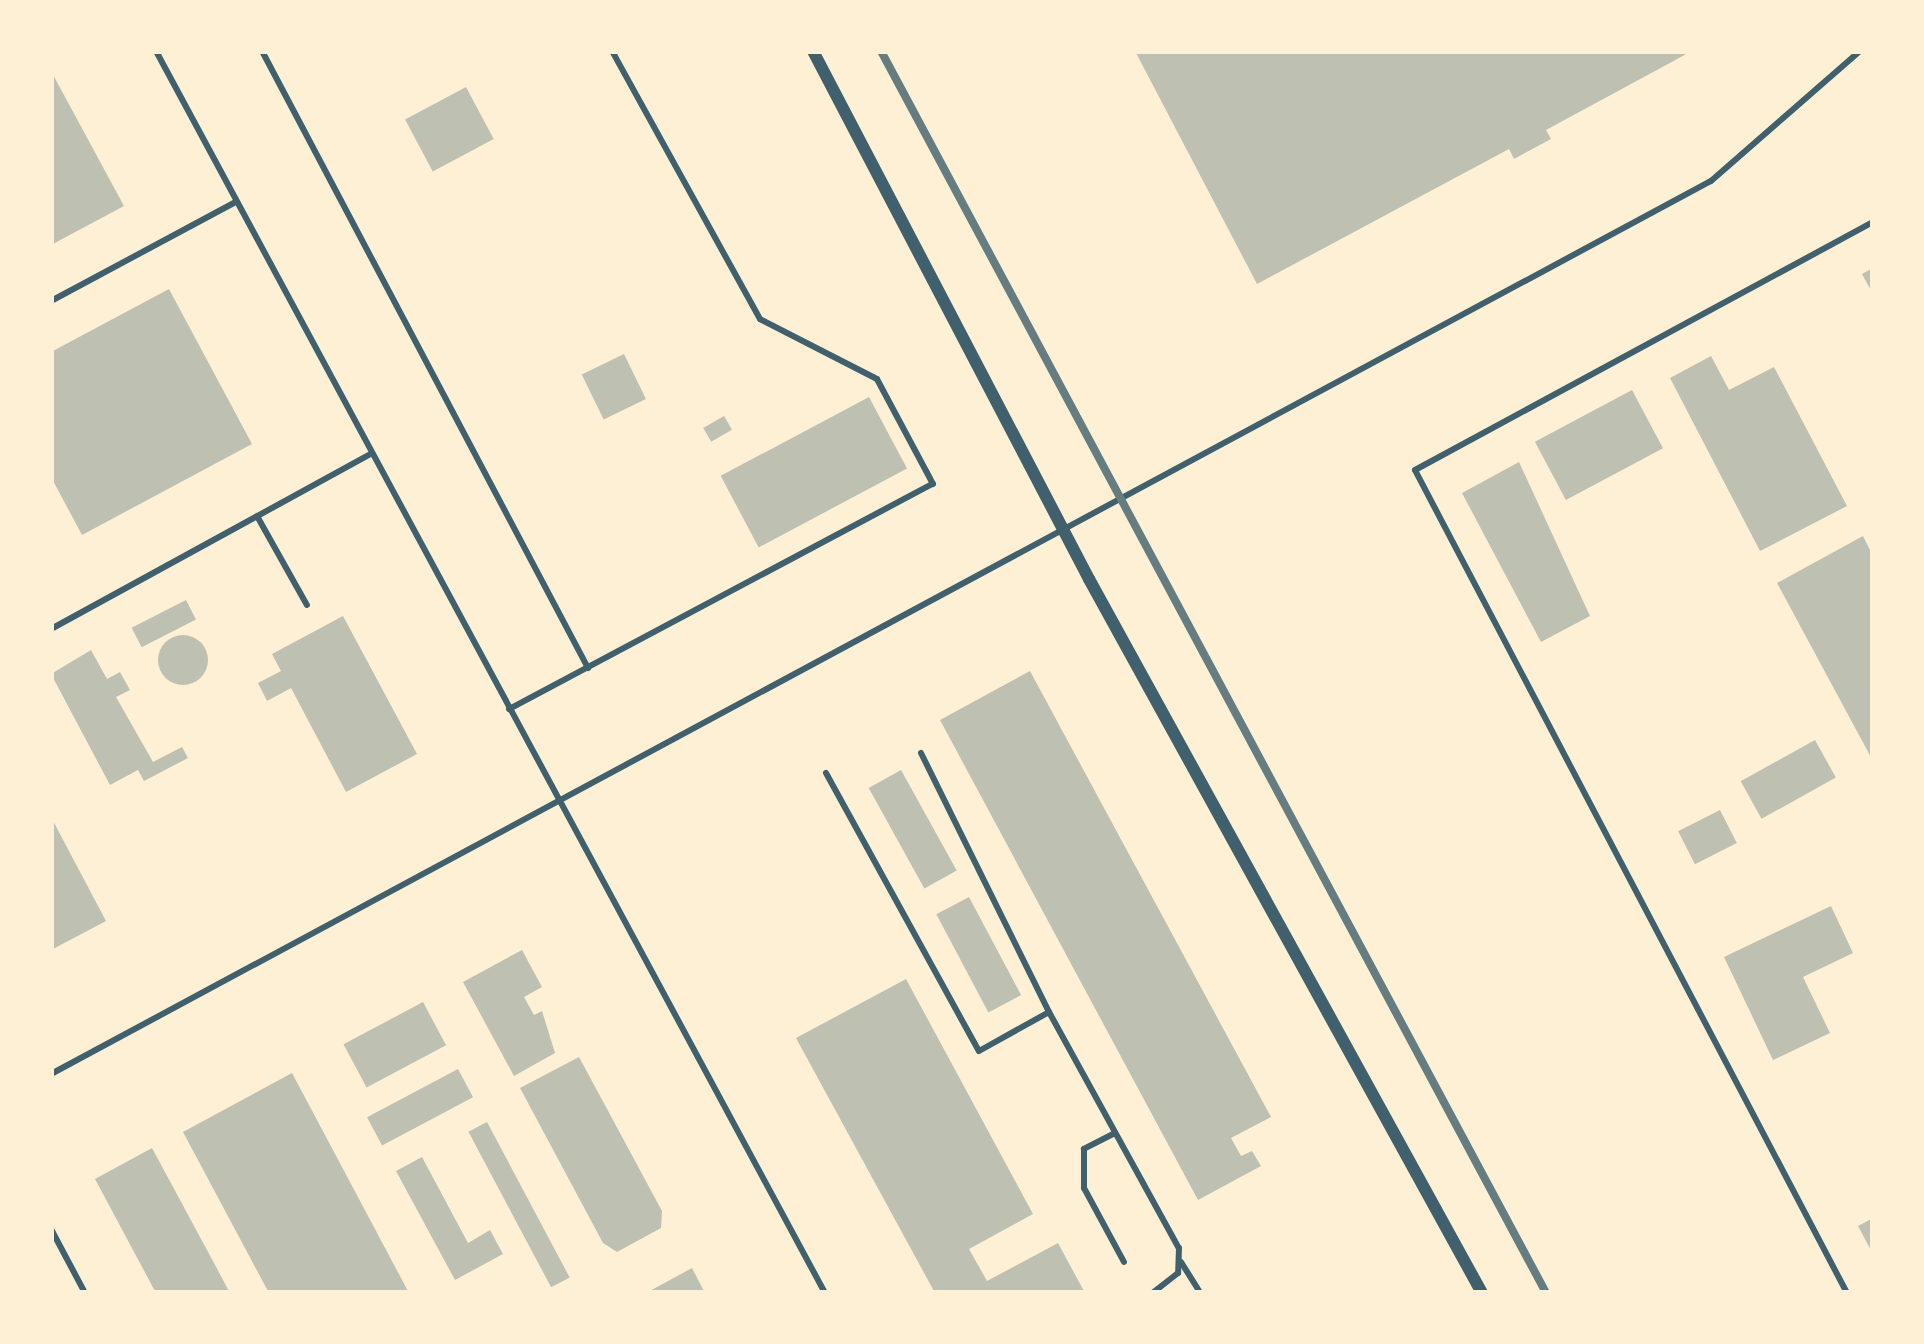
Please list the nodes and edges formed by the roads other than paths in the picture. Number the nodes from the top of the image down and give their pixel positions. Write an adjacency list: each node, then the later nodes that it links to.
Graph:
1 (156, 51): 6 (lane)
2 (262, 51): 13 (lane)
3 (612, 51): 13 (lane)
4 (813, 51): 28 (street)
5 (1860, 51): 17 (lane)
6 (236, 202): 8 (lane); 9 (lane)
7 (1873, 222): 29 (lane)
8 (51, 301)
9 (371, 454): 10 (lane); 14 (lane)
10 (257, 516): 11 (lane); 12 (lane)
11 (307, 605)
12 (51, 629)
13 (588, 668): 14 (lane)
14 (509, 710): 17 (lane)
15 (921, 753): 18 (lane)
16 (826, 773): 18 (lane)
17 (557, 798): 19 (lane); 25 (lane)
18 (1048, 1012): 20 (lane)
19 (51, 1074)
20 (1115, 1133): 22 (lane); 23 (lane)
21 (51, 1229): 24 (lane)
22 (1124, 1262)
23 (1181, 1262): 26 (lane); 27 (lane)
24 (85, 1293)
25 (825, 1293)
26 (1152, 1293)
27 (1200, 1293)
28 (1482, 1293)
29 (1847, 1293)

